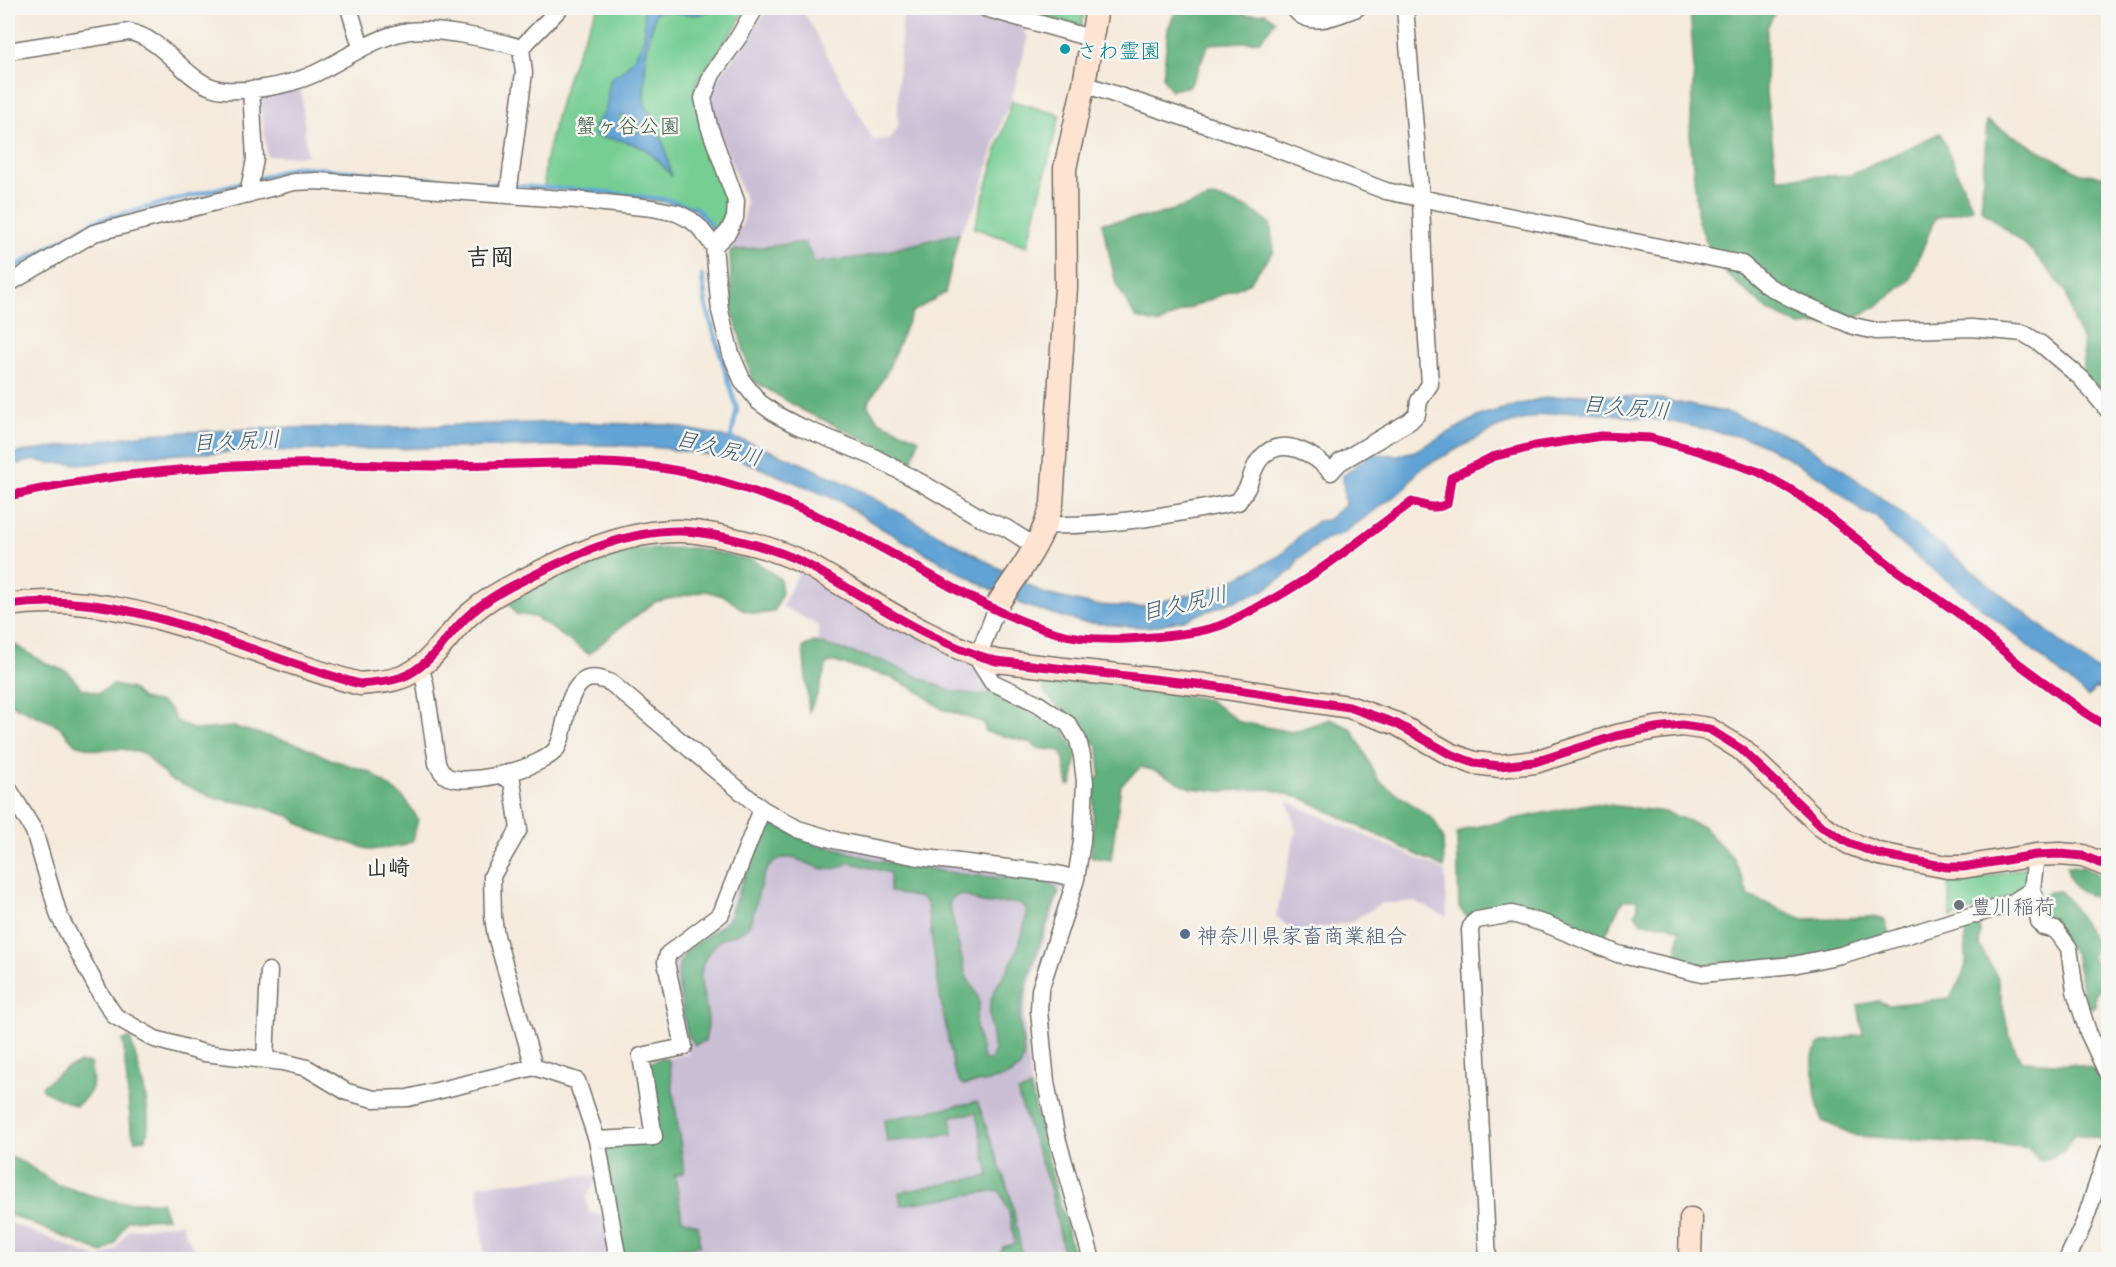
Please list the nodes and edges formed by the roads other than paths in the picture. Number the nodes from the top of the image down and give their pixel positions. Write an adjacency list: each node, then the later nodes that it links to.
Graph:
1 (349, 8): 10 (street)
2 (560, 8): 11 (street)
3 (755, 8): 18 (street)
4 (985, 8): 9 (street)
5 (1097, 8): 9 (street)
6 (1294, 8): 7 (street)
7 (1357, 8)
8 (1405, 8): 17 (street)
9 (1090, 38): 13 (street)
10 (361, 47): 11 (street); 14 (street)
11 (521, 48): 16 (street)
12 (8, 51): 14 (street)
13 (1084, 84): 17 (street); 21 (street)
14 (251, 89): 15 (street)
15 (248, 195): 16 (street); 19 (street)
16 (508, 195): 18 (street)
17 (1421, 200): 20 (street); 21 (street)
18 (714, 246): 22 (street)
19 (8, 284)
20 (2109, 410)
21 (1046, 525): 22 (street)
22 (1033, 551): 23 (street)
23 (999, 602): 25 (street)
24 (8, 604): 26 (street)
25 (979, 656): 26 (street); 30 (street); 32 (street)
26 (420, 667): 27 (street)
27 (502, 776): 29 (street); 36 (street)
28 (8, 788): 35 (street)
29 (762, 809): 32 (street); 38 (street)
30 (2037, 855): 31 (street); 33 (street)
31 (2109, 866)
32 (1076, 879): 42 (street)
33 (2032, 890): 37 (street); 43 (street)
34 (268, 971): 35 (street)
35 (265, 1060): 36 (street)
36 (534, 1067): 38 (street)
37 (2109, 1075)
38 (597, 1140): 41 (street)
39 (2109, 1152): 45 (street)
40 (1691, 1219): 44 (street)
41 (618, 1260)
42 (1092, 1260)
43 (1488, 1260)
44 (1690, 1260)
45 (2067, 1260)

